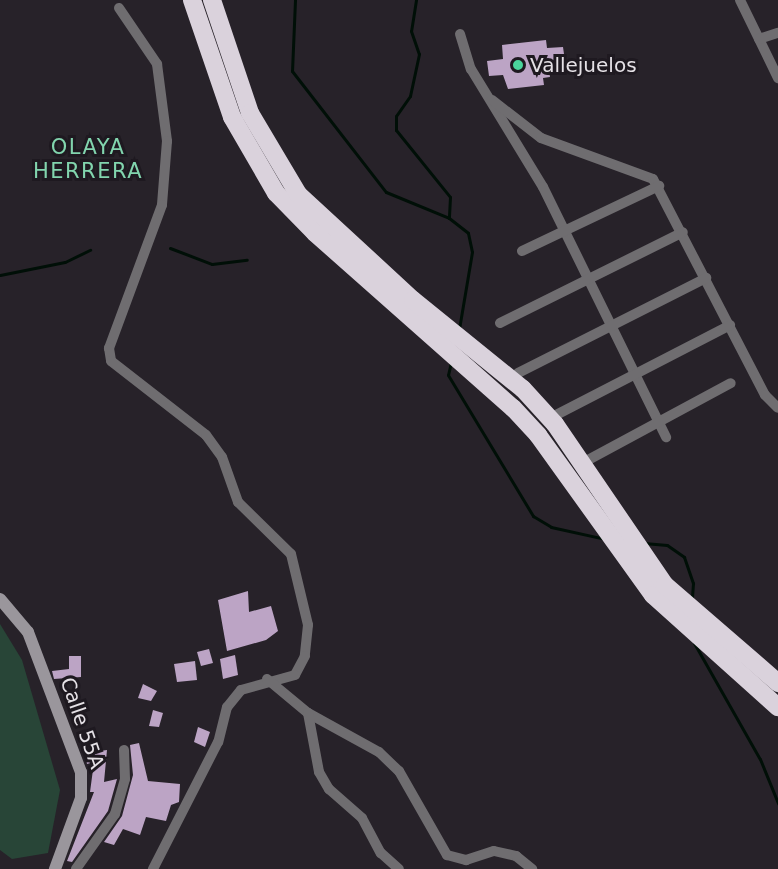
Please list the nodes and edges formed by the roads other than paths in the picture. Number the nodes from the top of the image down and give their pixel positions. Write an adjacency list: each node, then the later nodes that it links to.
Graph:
1 (192, 0): 16 (highway)
2 (212, 0): 16 (highway)
3 (740, 0): 7 (street)
4 (119, 8): 30 (street)
5 (778, 33): 7 (street)
6 (460, 34): 9 (street)
7 (759, 39): 8 (street)
8 (778, 78)
9 (489, 98): 10 (street); 11 (street)
10 (659, 186): 11 (street); 12 (street)
11 (563, 231): 13 (street); 15 (street)
12 (683, 232): 14 (street); 15 (street)
13 (522, 251)
14 (706, 278): 18 (street); 19 (street)
15 (586, 279): 17 (street); 19 (street)
16 (408, 303): 29 (highway)
17 (500, 323)
18 (730, 325): 21 (street); 23 (street)
19 (609, 327): 20 (street); 21 (street)
20 (518, 373)
21 (633, 374): 24 (street); 25 (street)
22 (730, 383): 25 (street)
23 (778, 408)
24 (556, 415)
25 (657, 420): 26 (street); 27 (street)
26 (666, 437)
27 (588, 460)
28 (0, 599): 36 (street, Calle 55A)
29 (725, 650): 31 (highway); 32 (highway)
30 (267, 680): 33 (street); 38 (street)
31 (778, 683)
32 (778, 707)
33 (308, 713): 35 (street); 39 (street)
34 (124, 750): 37 (street)
35 (467, 864): 40 (street)
36 (55, 869)
37 (76, 869)
38 (153, 869)
39 (399, 869)
40 (532, 869)

